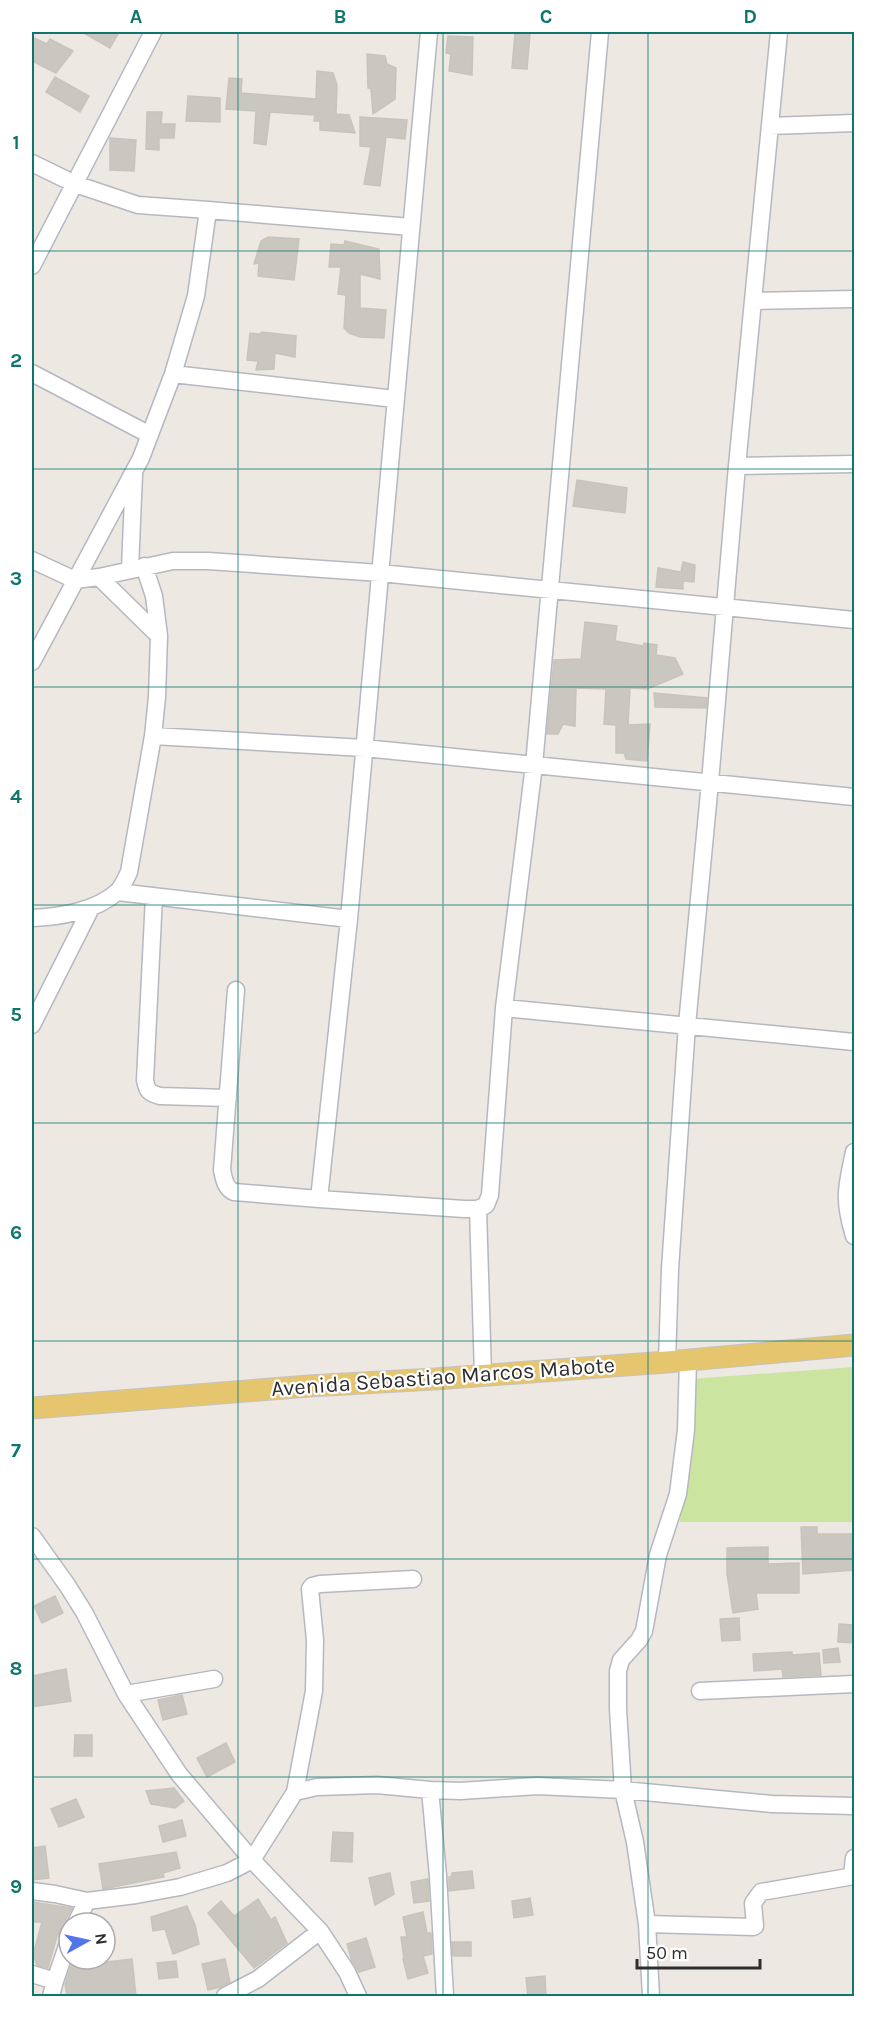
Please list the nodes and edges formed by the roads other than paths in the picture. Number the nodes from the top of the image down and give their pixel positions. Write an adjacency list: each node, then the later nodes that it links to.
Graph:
1 (153, 32): 8 (street)
2 (429, 32): 10 (street)
3 (600, 32): 26 (street)
4 (779, 32): 6 (street)
5 (855, 123): 6 (street)
6 (770, 126): 13 (street)
7 (32, 163): 8 (street)
8 (75, 184): 9 (street); 11 (street)
9 (208, 210): 10 (street); 15 (street)
10 (411, 227): 16 (street)
11 (32, 266)
12 (855, 299): 13 (street)
13 (753, 301): 19 (street)
14 (32, 373): 17 (street)
15 (173, 374): 16 (street); 17 (street)
16 (395, 399): 23 (street)
17 (150, 435): 20 (street)
18 (855, 464): 19 (street)
19 (736, 466): 27 (street)
20 (135, 470): 22 (street); 25 (street)
21 (32, 560): 25 (street)
22 (137, 568): 23 (street); 24 (street); 29 (street)
23 (380, 573): 26 (street); 32 (street)
24 (99, 577): 25 (street); 29 (street)
25 (75, 580): 30 (street)
26 (550, 589): 27 (street); 33 (street)
27 (726, 607): 28 (street); 34 (street)
28 (855, 620)
29 (159, 636): 31 (street)
30 (32, 662)
31 (153, 736): 32 (street); 36 (street)
32 (364, 748): 33 (street); 40 (street)
33 (534, 765): 34 (street); 42 (street)
34 (710, 782): 35 (street); 44 (street)
35 (855, 797)
36 (118, 892): 37 (street); 38 (street)
37 (154, 896): 40 (street); 46 (street)
38 (91, 908): 39 (street); 43 (street)
39 (32, 918)
40 (349, 919): 48 (street)
41 (236, 990): 46 (street)
42 (504, 1008): 44 (street); 49 (street)
43 (32, 1025)
44 (687, 1025): 45 (street); 52 (street)
45 (855, 1042)
46 (228, 1098): 48 (street)
47 (854, 1152): 50 (street)
48 (319, 1199): 49 (street)
49 (478, 1209): 53 (street)
50 (855, 1236)
51 (855, 1345): 52 (main road, Avenida Sebastiao Marcos Mabote)
52 (677, 1361): 53 (main road, Avenida Sebastiao Marcos Mabote); 62 (street)
53 (483, 1375): 54 (main road, Avenida Sebastiao Marcos Mabote)
54 (32, 1408)
55 (32, 1536): 60 (street)
56 (413, 1579): 63 (street)
57 (214, 1679): 60 (street)
58 (855, 1684): 59 (street)
59 (700, 1690)
60 (126, 1694): 66 (street)
61 (430, 1790): 62 (street); 63 (street); 78 (street)
62 (623, 1790): 64 (street); 71 (street)
63 (296, 1792): 66 (street)
64 (855, 1806)
65 (855, 1858): 67 (street)
66 (252, 1860): 69 (street); 72 (street)
67 (853, 1876): 71 (street)
68 (32, 1892): 69 (street)
69 (87, 1901): 70 (street)
70 (82, 1911)
71 (647, 1924): 79 (street)
72 (320, 1931): 76 (street); 77 (street)
73 (59, 1971): 75 (street)
74 (32, 1974): 75 (street)
75 (53, 1989)
76 (225, 1996)
77 (358, 1996)
78 (446, 1996)
79 (651, 1996)

